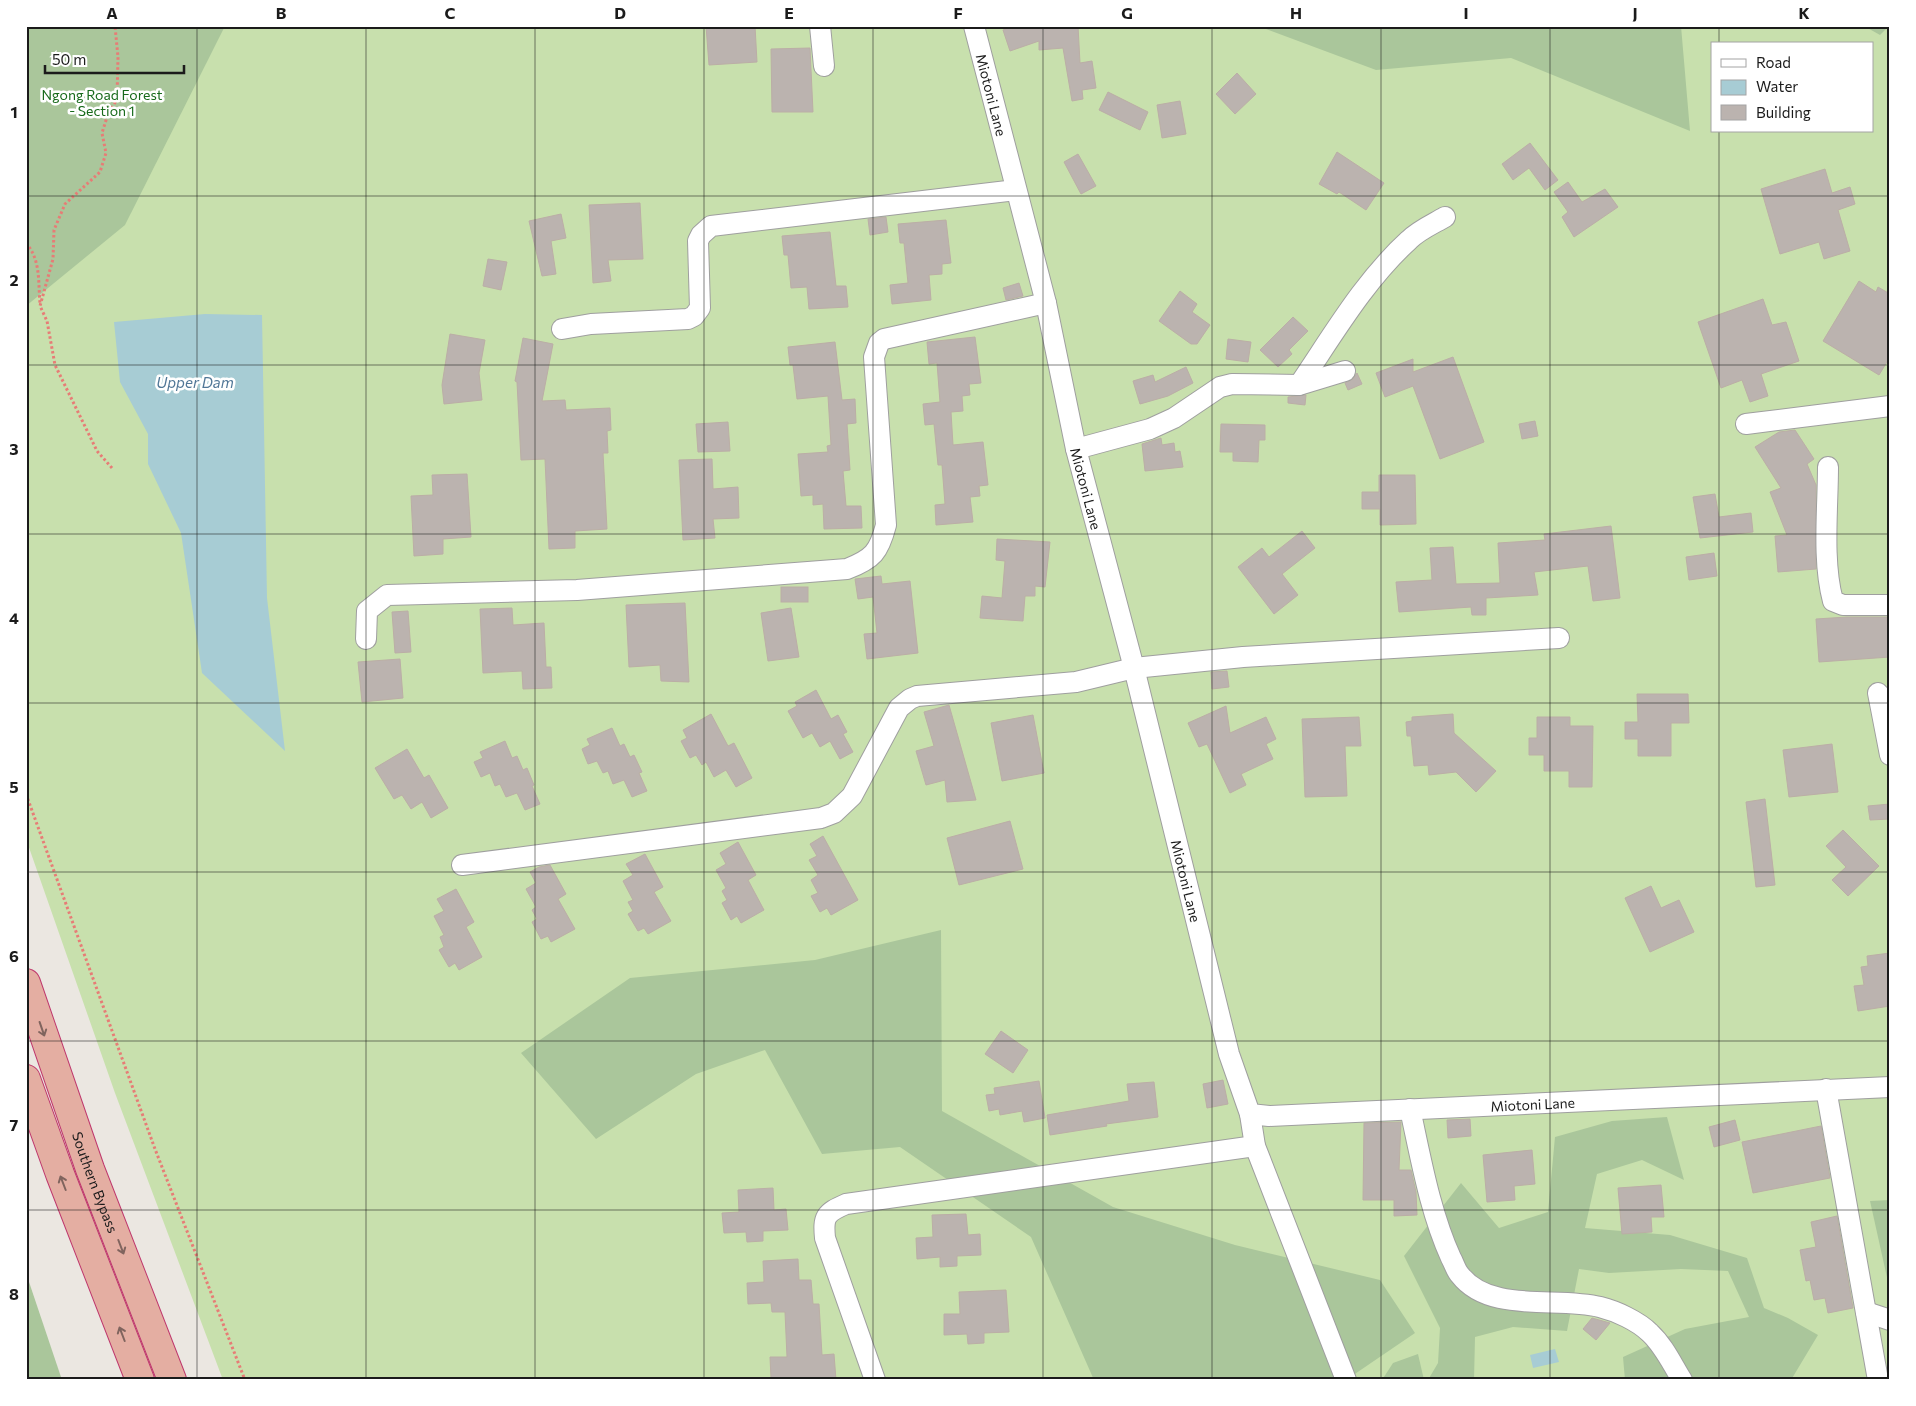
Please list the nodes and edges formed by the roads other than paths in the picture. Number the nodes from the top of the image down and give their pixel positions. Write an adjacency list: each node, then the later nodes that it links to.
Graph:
1 (820, 26): 3 (street)
2 (974, 26): 4 (street, Miotoni Lane)
3 (824, 66)
4 (1016, 190): 6 (street, Miotoni Lane); 7 (street)
5 (1445, 217): 9 (street)
6 (1046, 303): 12 (street, Miotoni Lane); 16 (street)
7 (562, 328)
8 (1345, 371): 9 (street)
9 (1299, 385): 12 (street)
10 (1890, 406): 11 (street)
11 (1746, 424)
12 (1076, 449): 17 (street, Miotoni Lane)
13 (1828, 467): 14 (street)
14 (1890, 604)
15 (1560, 638): 17 (street)
16 (366, 639)
17 (1134, 668): 20 (street); 26 (street, Miotoni Lane)
18 (1878, 693): 19 (street)
19 (1890, 755)
20 (462, 865)
21 (26, 982): 31 (highway, Southern Bypass, one-way to 31)
22 (26, 1079): 30 (highway, one-way to 22)
23 (1890, 1086): 24 (street, Miotoni Lane)
24 (1826, 1089): 25 (street, Miotoni Lane); 28 (street)
25 (1410, 1109): 26 (street, Miotoni Lane); 34 (street)
26 (1250, 1114): 27 (street)
27 (1255, 1146): 32 (street); 33 (street)
28 (1866, 1312): 29 (street); 35 (street)
29 (1890, 1320)
30 (140, 1380)
31 (172, 1380)
32 (875, 1380)
33 (1346, 1380)
34 (1682, 1380)
35 (1878, 1380)

